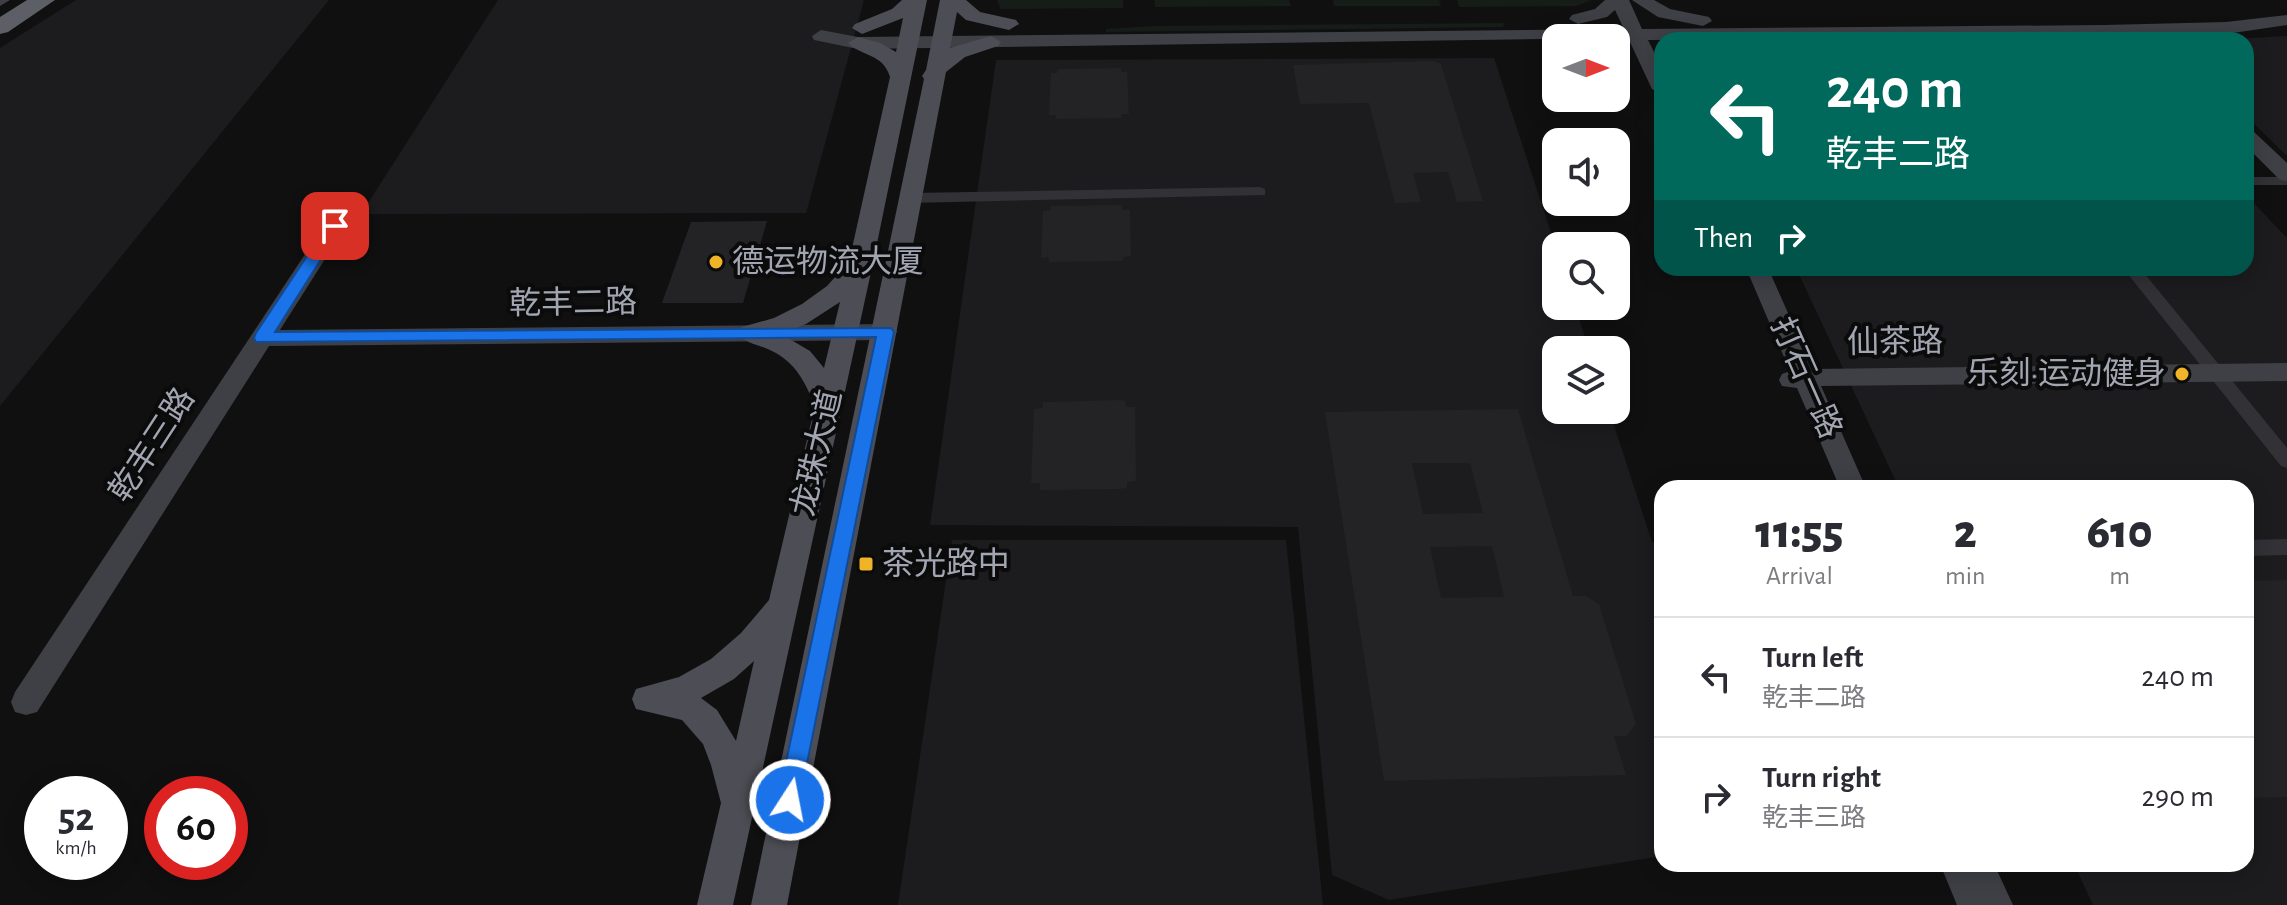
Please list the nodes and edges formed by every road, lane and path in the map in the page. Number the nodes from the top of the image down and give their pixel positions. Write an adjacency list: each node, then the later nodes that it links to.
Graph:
1 (18, 0): 8 (highway)
2 (43, 0): 12 (highway)
3 (915, 0): 26 (main road); 27 (main road, 龙珠大道)
4 (952, 0): 10 (main road); 28 (main road, 龙珠大道)
5 (1618, 0): 11 (main road); 15 (main road)
6 (1638, 0): 15 (main road); 16 (main road)
7 (2287, 4): 18 (main road)
8 (0, 11)
9 (2287, 20): 17 (main road)
10 (1009, 24): 19 (main road); 28 (main road)
11 (1580, 24)
12 (0, 27)
13 (1542, 27): 19 (main road)
14 (1630, 27): 15 (main road)
15 (1639, 27): 16 (main road); 31 (main road)
16 (1708, 27): 18 (main road); 21 (main road); 22 (main road)
17 (2206, 28): 18 (main road); 25 (main road)
18 (2139, 29): 20 (main road)
19 (1100, 31): 29 (main road)
20 (2072, 31): 23 (main road); 24 (main road)
21 (1698, 32)
22 (1839, 32)
23 (2046, 32)
24 (2077, 32)
25 (2198, 32)
26 (860, 35): 27 (main road); 34 (main road)
27 (909, 35): 28 (main road); 34 (main road, 龙珠大道)
28 (941, 35): 29 (main road); 33 (main road, 龙珠大道)
29 (991, 42): 33 (main road)
30 (1630, 53): 32 (main road)
31 (1654, 58)
32 (1654, 61)
33 (932, 76): 39 (main road, 龙珠大道)
34 (901, 78): 41 (main road, 龙珠大道)
35 (2254, 143): 36 (main road)
36 (2287, 178): 37 (street)
37 (2254, 180)
38 (1260, 192): 39 (street)
39 (910, 198): 46 (main road, 龙珠大道)
40 (335, 226): 48 (main road, 乾丰三路)
41 (861, 263): 45 (main road, 龙珠大道); 47 (main road)
42 (1746, 276): 51 (main road, 打石一路)
43 (1760, 276): 51 (main road, 打石一路)
44 (2137, 276): 50 (street)
45 (845, 332): 46 (main road, 乾丰二路); 47 (main road, 乾丰二路); 52 (main road, 龙珠大道)
46 (885, 332): 64 (main road, 龙珠大道)
47 (751, 333): 48 (main road, 乾丰二路); 52 (main road)
48 (262, 338): 59 (main road, 乾丰三路)
49 (2287, 372): 50 (main road, 仙茶路)
50 (2216, 373): 51 (main road, 仙茶路); 53 (street)
51 (1799, 379): 54 (main road, 打石一路); 55 (main road, 打石一路)
52 (828, 405): 58 (main road, 龙珠大道)
53 (2287, 461)
54 (1833, 480)
55 (1849, 480)
56 (2287, 547): 57 (street)
57 (2254, 548)
58 (784, 599): 60 (main road, 龙珠大道); 60 (main road)
59 (26, 702)
60 (738, 803): 63 (main road, 龙珠大道)
61 (1960, 872): 65 (main road)
62 (1981, 872): 66 (main road)
63 (715, 905)
64 (769, 905)
65 (1974, 905)
66 (1996, 905)

